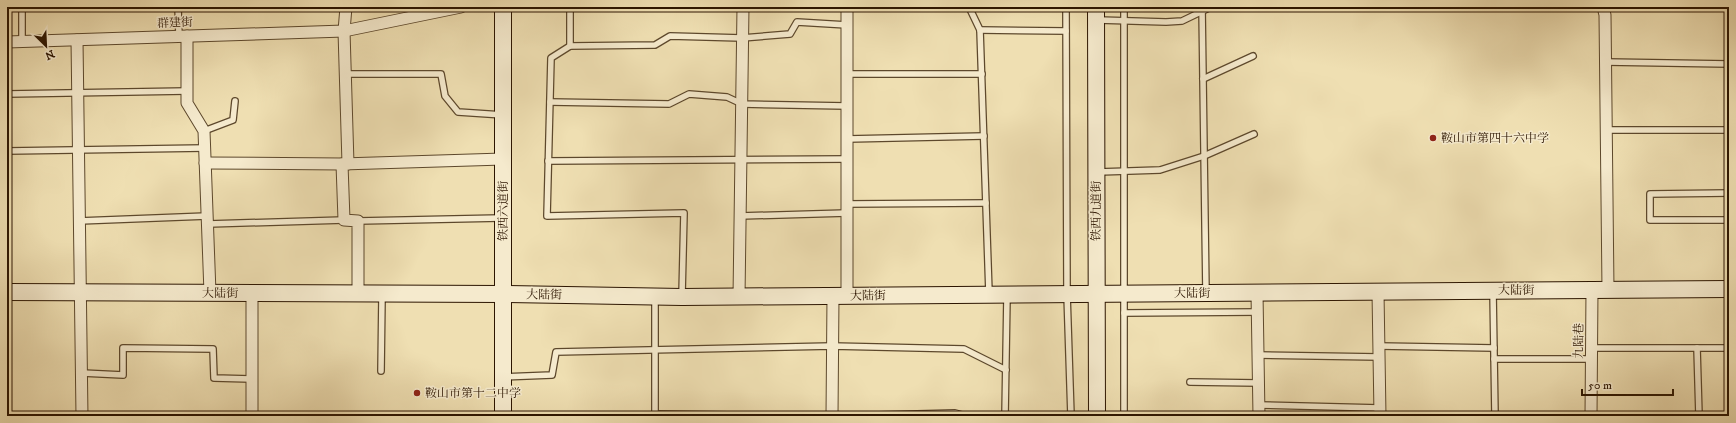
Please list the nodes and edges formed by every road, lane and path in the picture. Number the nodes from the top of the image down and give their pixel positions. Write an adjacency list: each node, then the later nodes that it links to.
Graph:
1 (22, 7): 25 (lane)
2 (178, 7): 21 (lane)
3 (346, 7): 20 (street)
4 (461, 7): 20 (street, 群建街)
5 (503, 7): 41 (street, 铁西六道街)
6 (570, 7): 26 (lane)
7 (743, 7): 22 (street)
8 (847, 7): 17 (street)
9 (969, 7): 18 (lane)
10 (1066, 7): 19 (lane)
11 (1124, 7): 16 (lane)
12 (1211, 7): 14 (lane)
13 (1603, 7): 28 (street, 九陆巷)
14 (1202, 9): 16 (lane); 33 (lane)
15 (1096, 13): 16 (lane); 59 (street, 铁西九道街)
16 (1124, 20): 58 (lane)
17 (847, 25): 22 (lane); 31 (street)
18 (980, 30): 19 (lane); 32 (lane)
19 (1066, 30): 83 (lane)
20 (344, 31): 21 (street, 群建街); 30 (street)
21 (183, 36): 23 (street, 群建街); 34 (street)
22 (742, 38): 26 (lane); 39 (street)
23 (77, 40): 25 (street, 群建街); 35 (street)
24 (7, 42): 25 (street, 群建街)
25 (22, 42)
26 (570, 46): 38 (lane)
27 (1253, 56): 33 (lane)
28 (1606, 62): 29 (lane); 43 (street, 九陆巷)
29 (1729, 64)
30 (346, 74): 41 (lane); 57 (street)
31 (847, 74): 32 (lane); 40 (street)
32 (982, 74): 46 (lane)
33 (1203, 79): 51 (lane)
34 (187, 91): 35 (lane); 42 (street)
35 (78, 93): 36 (lane); 50 (street)
36 (7, 94)
37 (235, 101): 42 (lane)
38 (550, 102): 39 (lane); 54 (lane)
39 (742, 104): 40 (lane); 55 (street)
40 (847, 106): 47 (street)
41 (503, 115): 52 (street, 铁西六道街)
42 (204, 130): 48 (street)
43 (1606, 130): 44 (lane); 72 (street, 九陆巷)
44 (1729, 130)
45 (1254, 134): 51 (lane)
46 (984, 136): 47 (lane); 61 (lane)
47 (847, 138): 53 (street)
48 (205, 148): 50 (lane); 56 (street)
49 (7, 150): 50 (lane)
50 (78, 150): 68 (street)
51 (1204, 156): 58 (lane); 80 (lane)
52 (503, 159): 57 (street); 64 (street, 铁西六道街)
53 (847, 159): 55 (lane); 62 (street)
54 (548, 161): 55 (lane); 90 (lane)
55 (741, 161): 63 (street)
56 (205, 163): 57 (street); 65 (street)
57 (345, 164): 66 (street)
58 (1124, 171): 59 (lane); 85 (lane)
59 (1096, 172): 84 (street, 铁西九道街)
60 (1729, 193): 67 (lane)
61 (986, 203): 62 (lane); 86 (lane)
62 (847, 208): 63 (lane); 88 (street)
63 (740, 216): 91 (street)
64 (503, 218): 69 (lane); 82 (street, 铁西六道街)
65 (207, 220): 66 (lane); 68 (lane); 76 (street)
66 (344, 220): 69 (street)
67 (1729, 220)
68 (79, 221): 74 (street)
69 (358, 221): 78 (street)
70 (1729, 289): 72 (street, 大陆街)
71 (1493, 290): 72 (street, 大陆街); 75 (street, 大陆街); 95 (lane)
72 (1600, 290): 100 (street, 九陆巷)
73 (7, 292): 74 (street, 大陆街)
74 (82, 292): 76 (street, 大陆街); 105 (street)
75 (1378, 292): 81 (street, 大陆街); 99 (street)
76 (210, 293): 77 (street, 大陆街)
77 (252, 293): 78 (street, 大陆街); 107 (street)
78 (358, 293): 79 (street, 大陆街)
79 (382, 293): 82 (street, 大陆街); 104 (lane)
80 (1206, 293): 81 (street, 大陆街); 85 (street, 大陆街)
81 (1257, 293): 92 (street)
82 (503, 294): 89 (street, 大陆街); 106 (street, 铁西六道街)
83 (1067, 294): 84 (street, 大陆街); 87 (street, 大陆街); 122 (lane)
84 (1096, 294): 85 (street, 大陆街); 123 (street, 铁西九道街)
85 (1124, 294): 93 (lane)
86 (989, 295): 87 (street, 大陆街); 88 (street, 大陆街)
87 (1007, 295): 103 (lane)
88 (840, 296): 91 (street, 大陆街); 94 (street)
89 (655, 297): 90 (street, 大陆街); 98 (lane)
90 (682, 297): 91 (street, 大陆街)
91 (739, 297)
92 (1257, 312): 93 (lane); 101 (street)
93 (1124, 313): 124 (lane)
94 (832, 346): 98 (lane); 103 (lane); 118 (street)
95 (1494, 348): 99 (lane); 102 (lane)
96 (1697, 348): 97 (lane); 100 (lane); 127 (lane)
97 (1729, 348)
98 (656, 350): 106 (lane); 112 (lane)
99 (1379, 351): 101 (lane); 111 (street)
100 (1592, 354): 102 (lane); 126 (street, 九陆巷)
101 (1258, 355): 109 (street)
102 (1494, 359): 125 (lane)
103 (1006, 370): 121 (lane)
104 (381, 371)
105 (82, 373): 107 (lane); 114 (street)
106 (503, 378): 116 (street, 铁西六道街)
107 (251, 379): 115 (street)
108 (1190, 382): 109 (lane)
109 (1258, 383): 110 (street)
110 (1258, 410): 111 (lane)
111 (1380, 412)
112 (655, 415): 113 (lane)
113 (677, 415): 117 (lane)
114 (82, 416)
115 (252, 416)
116 (503, 416)
117 (806, 416)
118 (832, 416)
119 (842, 416): 120 (lane)
120 (966, 416)
121 (1005, 416)
122 (1070, 416)
123 (1096, 416)
124 (1124, 416)
125 (1495, 416)
126 (1591, 416)
127 (1699, 416)

